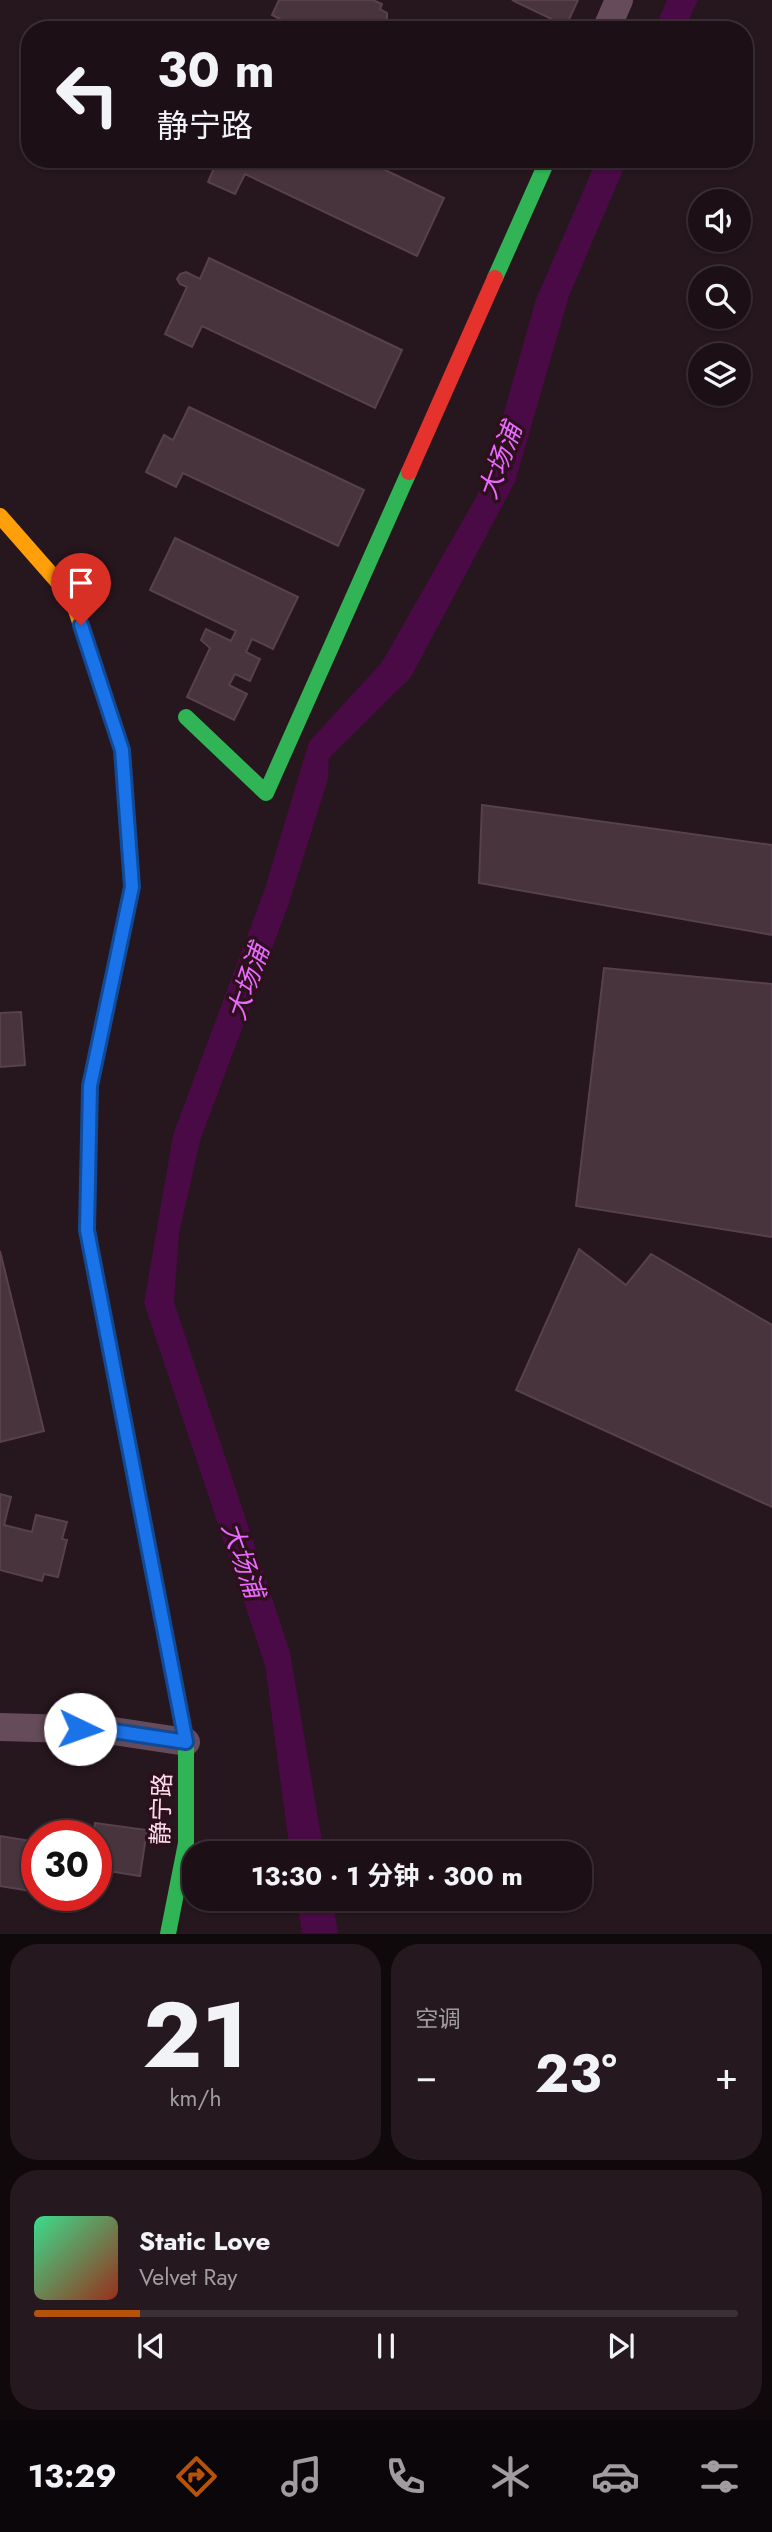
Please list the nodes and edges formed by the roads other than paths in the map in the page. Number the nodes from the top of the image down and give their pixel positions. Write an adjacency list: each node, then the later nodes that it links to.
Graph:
1 (619, 0): 2 (street)
2 (610, 21)
3 (544, 168): 5 (street)
4 (0, 516): 7 (street, 静宁路)
5 (186, 717)
6 (0, 1727): 7 (street)
7 (186, 1742): 8 (street, 静宁路)
8 (168, 1934)

